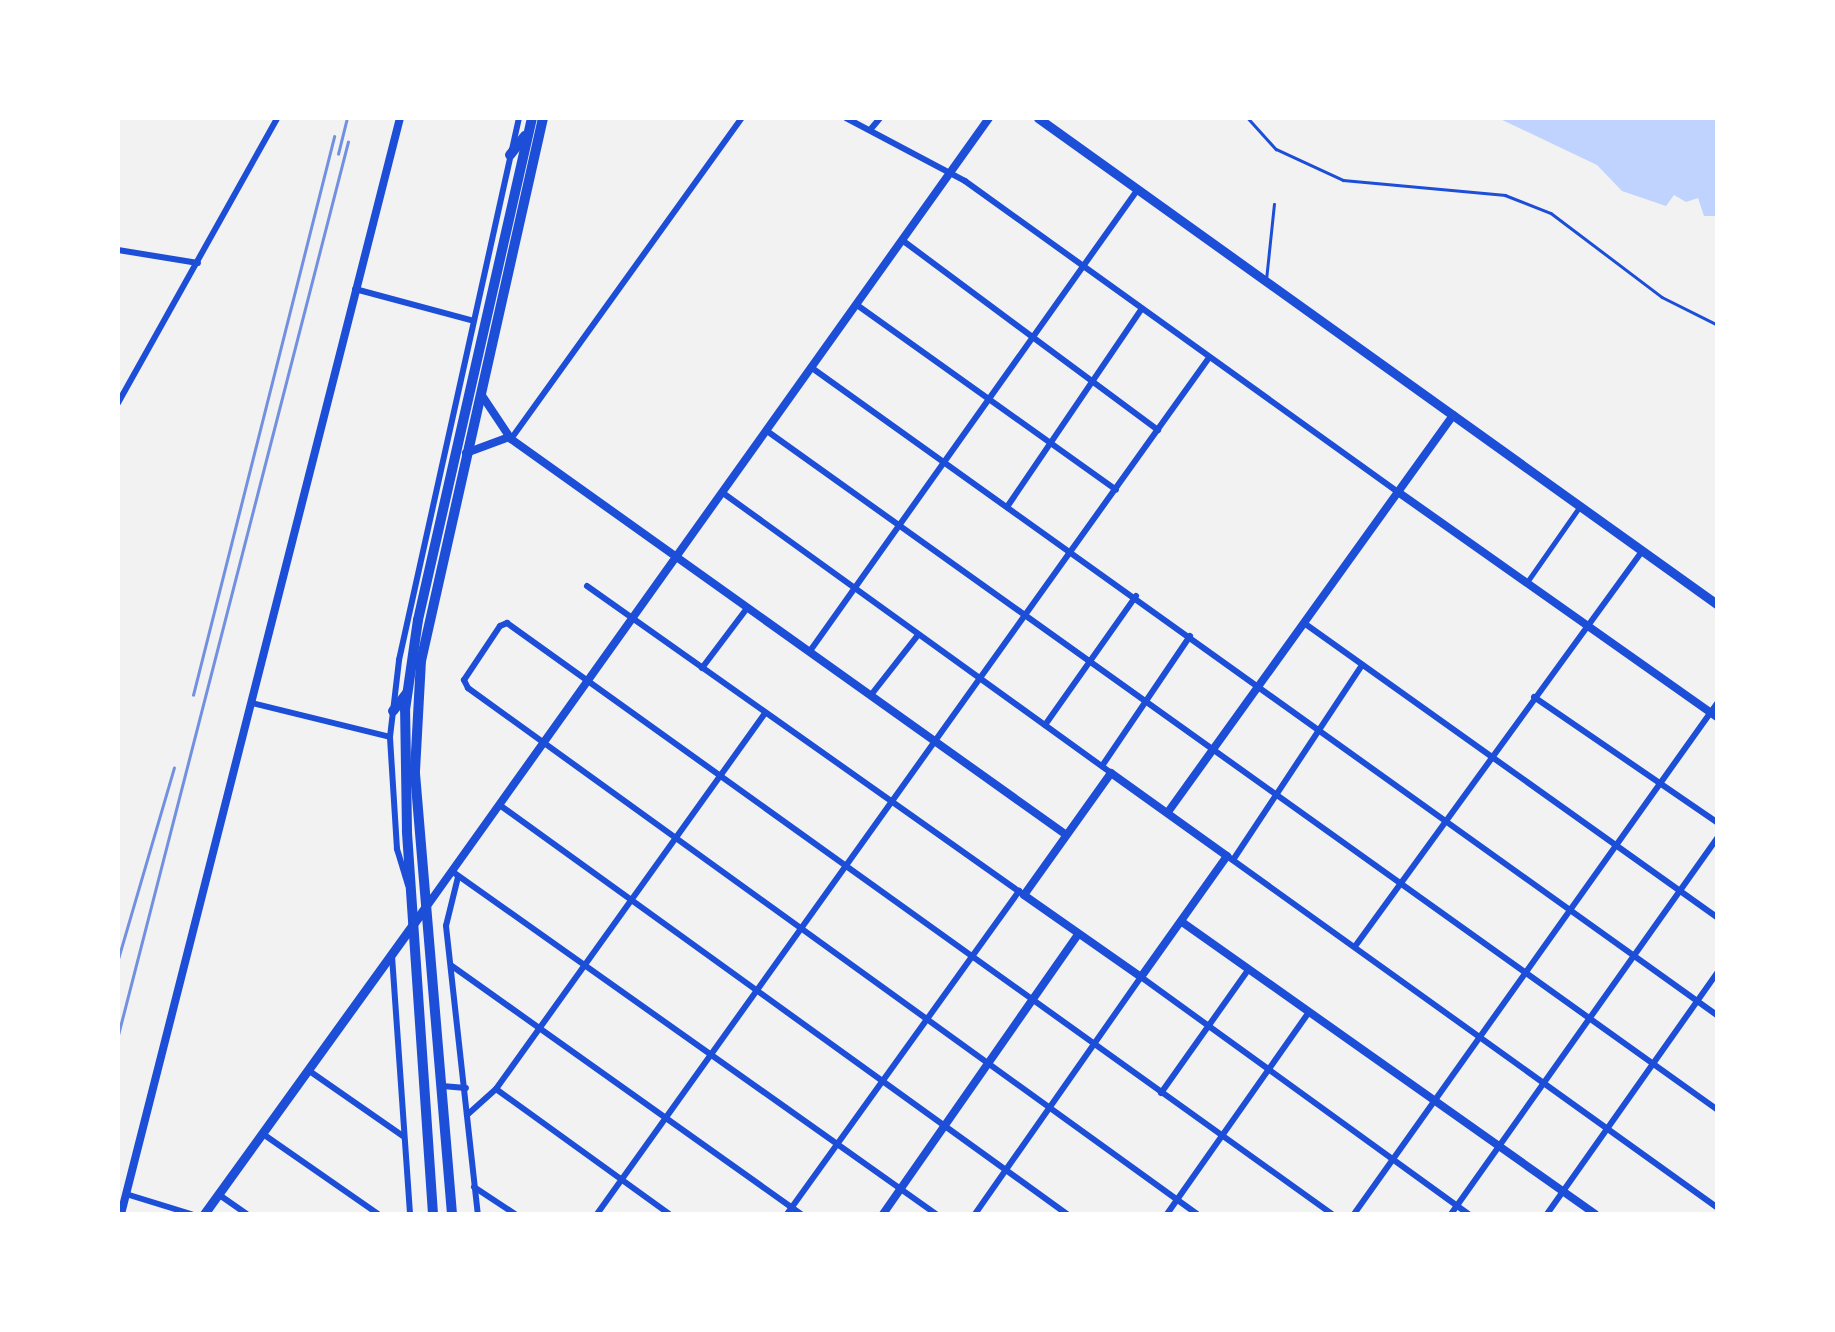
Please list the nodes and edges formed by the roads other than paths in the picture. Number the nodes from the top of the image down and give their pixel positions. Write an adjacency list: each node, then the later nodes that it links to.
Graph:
1 (277, 118): 20 (street)
2 (400, 118): 23 (street)
3 (520, 118): 14 (street)
4 (532, 118): 13 (main road)
5 (543, 118): 32 (main road)
6 (742, 118): 38 (street)
7 (846, 118): 12 (street)
8 (880, 118): 12 (street)
9 (989, 118): 15 (street)
10 (1038, 118): 16 (main road)
11 (1248, 118): 27 (lane)
12 (870, 130): 15 (street)
13 (528, 131): 14 (main road); 70 (main road)
14 (510, 155): 26 (street)
15 (950, 172): 18 (street); 21 (street)
16 (1138, 189): 21 (street); 22 (main road)
17 (1274, 204): 22 (lane)
18 (902, 240): 24 (street); 28 (street)
19 (118, 250): 20 (street)
20 (198, 264): 34 (street)
21 (1082, 268): 25 (street); 28 (street)
22 (1266, 281): 35 (main road)
23 (355, 289): 26 (street); 74 (street)
24 (857, 305): 30 (street); 33 (street)
25 (1141, 310): 29 (street); 31 (street)
26 (471, 320): 76 (street)
27 (1718, 325)
28 (1032, 338): 31 (street); 33 (street)
29 (1208, 359): 36 (street); 43 (street)
30 (812, 368): 37 (street); 41 (street)
31 (1093, 382): 36 (street); 39 (street)
32 (480, 392): 38 (street); 40 (main road)
33 (989, 400): 39 (street); 41 (street)
34 (118, 403)
35 (1453, 416): 43 (street); 45 (main road)
36 (1158, 430): 42 (street)
37 (767, 431): 44 (street); 47 (street)
38 (510, 438): 40 (street); 50 (street)
39 (1048, 445): 42 (street); 46 (street)
40 (466, 453): 108 (main road)
41 (945, 464): 46 (street); 47 (street)
42 (1116, 490): 49 (street)
43 (1398, 492): 51 (street); 59 (street)
44 (723, 493): 50 (street); 53 (street)
45 (1580, 506): 48 (main road); 51 (street)
46 (1006, 507): 49 (street)
47 (900, 528): 53 (street); 57 (street)
48 (1642, 551): 55 (main road); 60 (street)
49 (1071, 552): 54 (street); 57 (street)
50 (678, 557): 56 (street); 58 (street)
51 (1527, 582): 60 (street)
52 (587, 586): 58 (street)
53 (855, 590): 61 (street); 63 (street)
54 (1136, 596): 62 (street); 64 (street)
55 (1718, 605)
56 (748, 607): 63 (street); 66 (street)
57 (1022, 617): 64 (street); 67 (street)
58 (633, 620): 66 (street); 68 (street)
59 (1304, 623): 65 (street); 69 (street)
60 (1588, 625): 72 (street); 78 (street)
61 (918, 634): 67 (street); 71 (street)
62 (1190, 636): 69 (street); 75 (street)
63 (810, 651): 71 (street)
64 (1088, 664): 75 (street); 79 (street)
65 (1362, 665): 80 (street); 85 (street)
66 (702, 668): 77 (street)
67 (981, 679): 79 (street); 82 (street)
68 (588, 684): 83 (street); 83 (street); 88 (street)
69 (1259, 685): 80 (street); 84 (street)
70 (408, 692): 76 (main road); 104 (main road)
71 (871, 695): 82 (street)
72 (1534, 697): 85 (street); 89 (street)
73 (1718, 702): 78 (street)
74 (252, 703): 81 (street); 165 (street)
75 (1146, 704): 84 (street); 86 (street)
76 (393, 711): 81 (street)
77 (764, 713): 88 (street); 91 (street)
78 (1714, 715): 89 (street)
79 (1046, 725): 86 (street)
80 (1318, 729): 90 (street); 94 (street)
81 (390, 737): 104 (street)
82 (934, 740): 91 (street); 96 (street)
83 (546, 742): 92 (street); 98 (street)
84 (1213, 750): 90 (street); 93 (street)
85 (1491, 758): 94 (street); 99 (street)
86 (1102, 766): 87 (street)
87 (1111, 773): 93 (street); 96 (street)
88 (717, 778): 98 (street); 101 (street)
89 (1660, 783): 95 (street); 99 (street)
90 (1276, 798): 100 (street); 103 (street)
91 (889, 805): 101 (street); 106 (street)
92 (500, 806): 102 (street); 107 (street)
93 (1168, 812): 100 (street)
94 (1446, 823): 103 (street); 109 (street)
95 (1718, 823)
96 (1065, 834): 106 (street)
97 (1718, 837): 105 (street)
98 (673, 840): 107 (street); 113 (street)
99 (1617, 849): 105 (street); 109 (street)
100 (1230, 858): 111 (street); 115 (street)
101 (845, 866): 113 (street); 117 (street)
102 (455, 874): 108 (street); 119 (street); 120 (street)
103 (1400, 886): 115 (street); 123 (street)
104 (410, 892): 112 (main road)
105 (1679, 892): 110 (street); 118 (street)
106 (1022, 893): 114 (street); 117 (street)
107 (628, 903): 120 (street); 125 (street)
108 (424, 909): 112 (main road); 143 (main road)
109 (1571, 912): 118 (street); 123 (street)
110 (1718, 918)
111 (1182, 922): 121 (street); 124 (street)
112 (412, 926): 116 (main road); 177 (main road)
113 (800, 931): 125 (street); 130 (street)
114 (1077, 936): 124 (street); 126 (street)
115 (1356, 946): 134 (street)
116 (392, 956): 139 (main road); 155 (street)
117 (972, 957): 126 (street); 130 (street)
118 (1634, 958): 127 (street); 131 (street)
119 (452, 966): 132 (street); 144 (street)
120 (584, 966): 132 (street); 136 (street)
121 (1248, 970): 128 (street); 133 (street)
122 (1718, 972): 127 (street)
123 (1524, 974): 131 (street); 134 (street)
124 (1141, 977): 133 (street); 135 (street)
125 (756, 992): 136 (street); 141 (street)
126 (1033, 1001): 135 (street); 137 (street)
127 (1696, 1001): 129 (street); 138 (street)
128 (1308, 1014): 140 (street); 147 (street)
129 (1718, 1016)
130 (926, 1021): 137 (street); 141 (street)
131 (1590, 1022): 138 (street); 142 (street)
132 (540, 1025): 145 (street); 151 (street)
133 (1208, 1026): 140 (street); 146 (street)
134 (1482, 1039): 142 (street); 147 (street)
135 (1096, 1046): 146 (street); 149 (street)
136 (711, 1055): 151 (street); 157 (street)
137 (988, 1064): 149 (street); 152 (street)
138 (1652, 1064): 148 (street); 153 (street)
139 (308, 1070): 154 (main road); 155 (street)
140 (1267, 1074): 156 (street); 159 (street)
141 (884, 1080): 152 (street); 157 (street)
142 (1544, 1084): 153 (street); 158 (street)
143 (442, 1086): 144 (street); 178 (main road)
144 (466, 1088): 150 (street)
145 (496, 1089): 150 (street); 161 (street)
146 (1162, 1093): 156 (street)
147 (1436, 1103): 158 (street); 159 (street)
148 (1718, 1110)
149 (1050, 1111): 160 (street); 167 (street)
150 (467, 1115): 162 (street)
151 (666, 1118): 161 (street); 170 (street)
152 (944, 1125): 160 (street); 163 (street)
153 (1607, 1129): 164 (street); 169 (street)
154 (264, 1134): 166 (main road); 175 (street)
155 (403, 1136): 176 (street)
156 (1223, 1136): 167 (street); 190 (street)
157 (837, 1145): 163 (street); 170 (street)
158 (1500, 1146): 164 (street); 168 (street)
159 (1393, 1159): 168 (street); 191 (street)
160 (1006, 1172): 186 (street); 187 (street)
161 (620, 1180): 181 (street); 182 (street)
162 (474, 1186): 179 (street); 180 (street)
163 (901, 1189): 184 (street); 185 (street)
164 (1563, 1192): 194 (street); 195 (street)
165 (126, 1194): 171 (street); 172 (street)
166 (218, 1194): 173 (main road); 174 (street)
167 (1177, 1200): 188 (street); 189 (street)
168 (1457, 1206): 192 (street); 193 (street)
169 (1718, 1208)
170 (790, 1211): 183 (street)
171 (121, 1214)
172 (191, 1214)
173 (204, 1214)
174 (247, 1214)
175 (378, 1214)
176 (410, 1214)
177 (433, 1214)
178 (452, 1214)
179 (478, 1214)
180 (515, 1214)
181 (596, 1214)
182 (670, 1214)
183 (801, 1214)
184 (883, 1214)
185 (936, 1214)
186 (975, 1214)
187 (1067, 1214)
188 (1167, 1214)
189 (1197, 1214)
190 (1332, 1214)
191 (1354, 1214)
192 (1451, 1214)
193 (1469, 1214)
194 (1547, 1214)
195 (1595, 1214)

